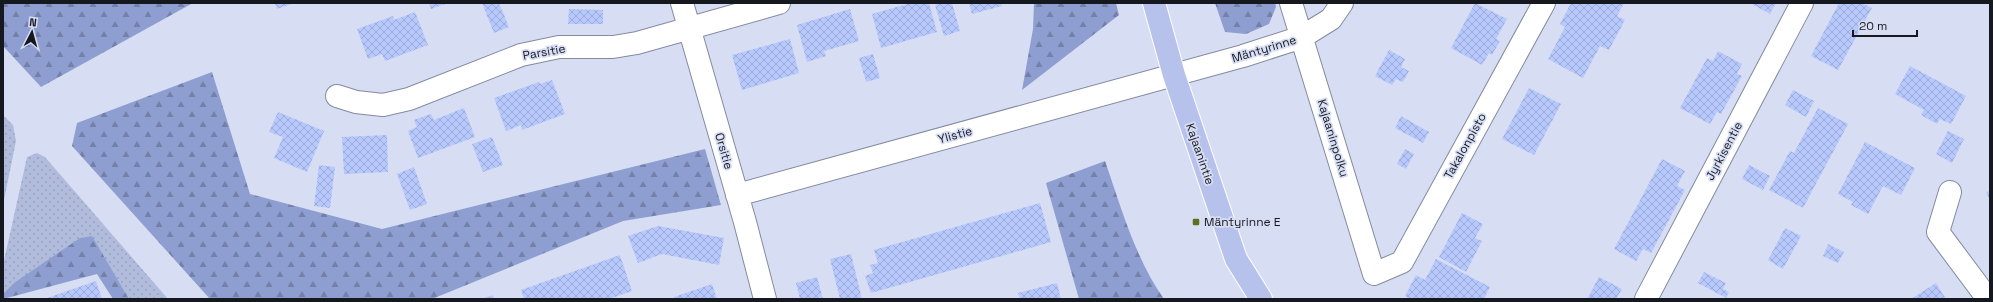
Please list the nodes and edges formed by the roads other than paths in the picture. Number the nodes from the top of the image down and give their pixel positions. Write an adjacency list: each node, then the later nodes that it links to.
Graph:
1 (682, 3): 8 (street, Orsitie)
2 (779, 3): 8 (street, Parsitie)
3 (1154, 3): 10 (main road, Kajaanintie)
4 (1291, 3): 9 (street, Kajaaninpolku)
5 (1342, 3): 9 (street, Mäntyrinne)
6 (1544, 3): 14 (street, Takalonpisto)
7 (1802, 3): 17 (street, Jyrkisentie)
8 (689, 29): 11 (street, Parsitie); 13 (street, Orsitie)
9 (1302, 37): 10 (street, Mäntyrinne); 14 (street, Kajaaninpolku)
10 (1174, 75): 13 (street, Ylistie); 16 (main road, Kajaanintie)
11 (338, 96)
12 (1950, 192): 18 (street)
13 (737, 195): 15 (street, Orsitie)
14 (1374, 274)
15 (765, 299)
16 (1261, 299)
17 (1646, 299)
18 (1988, 299)

